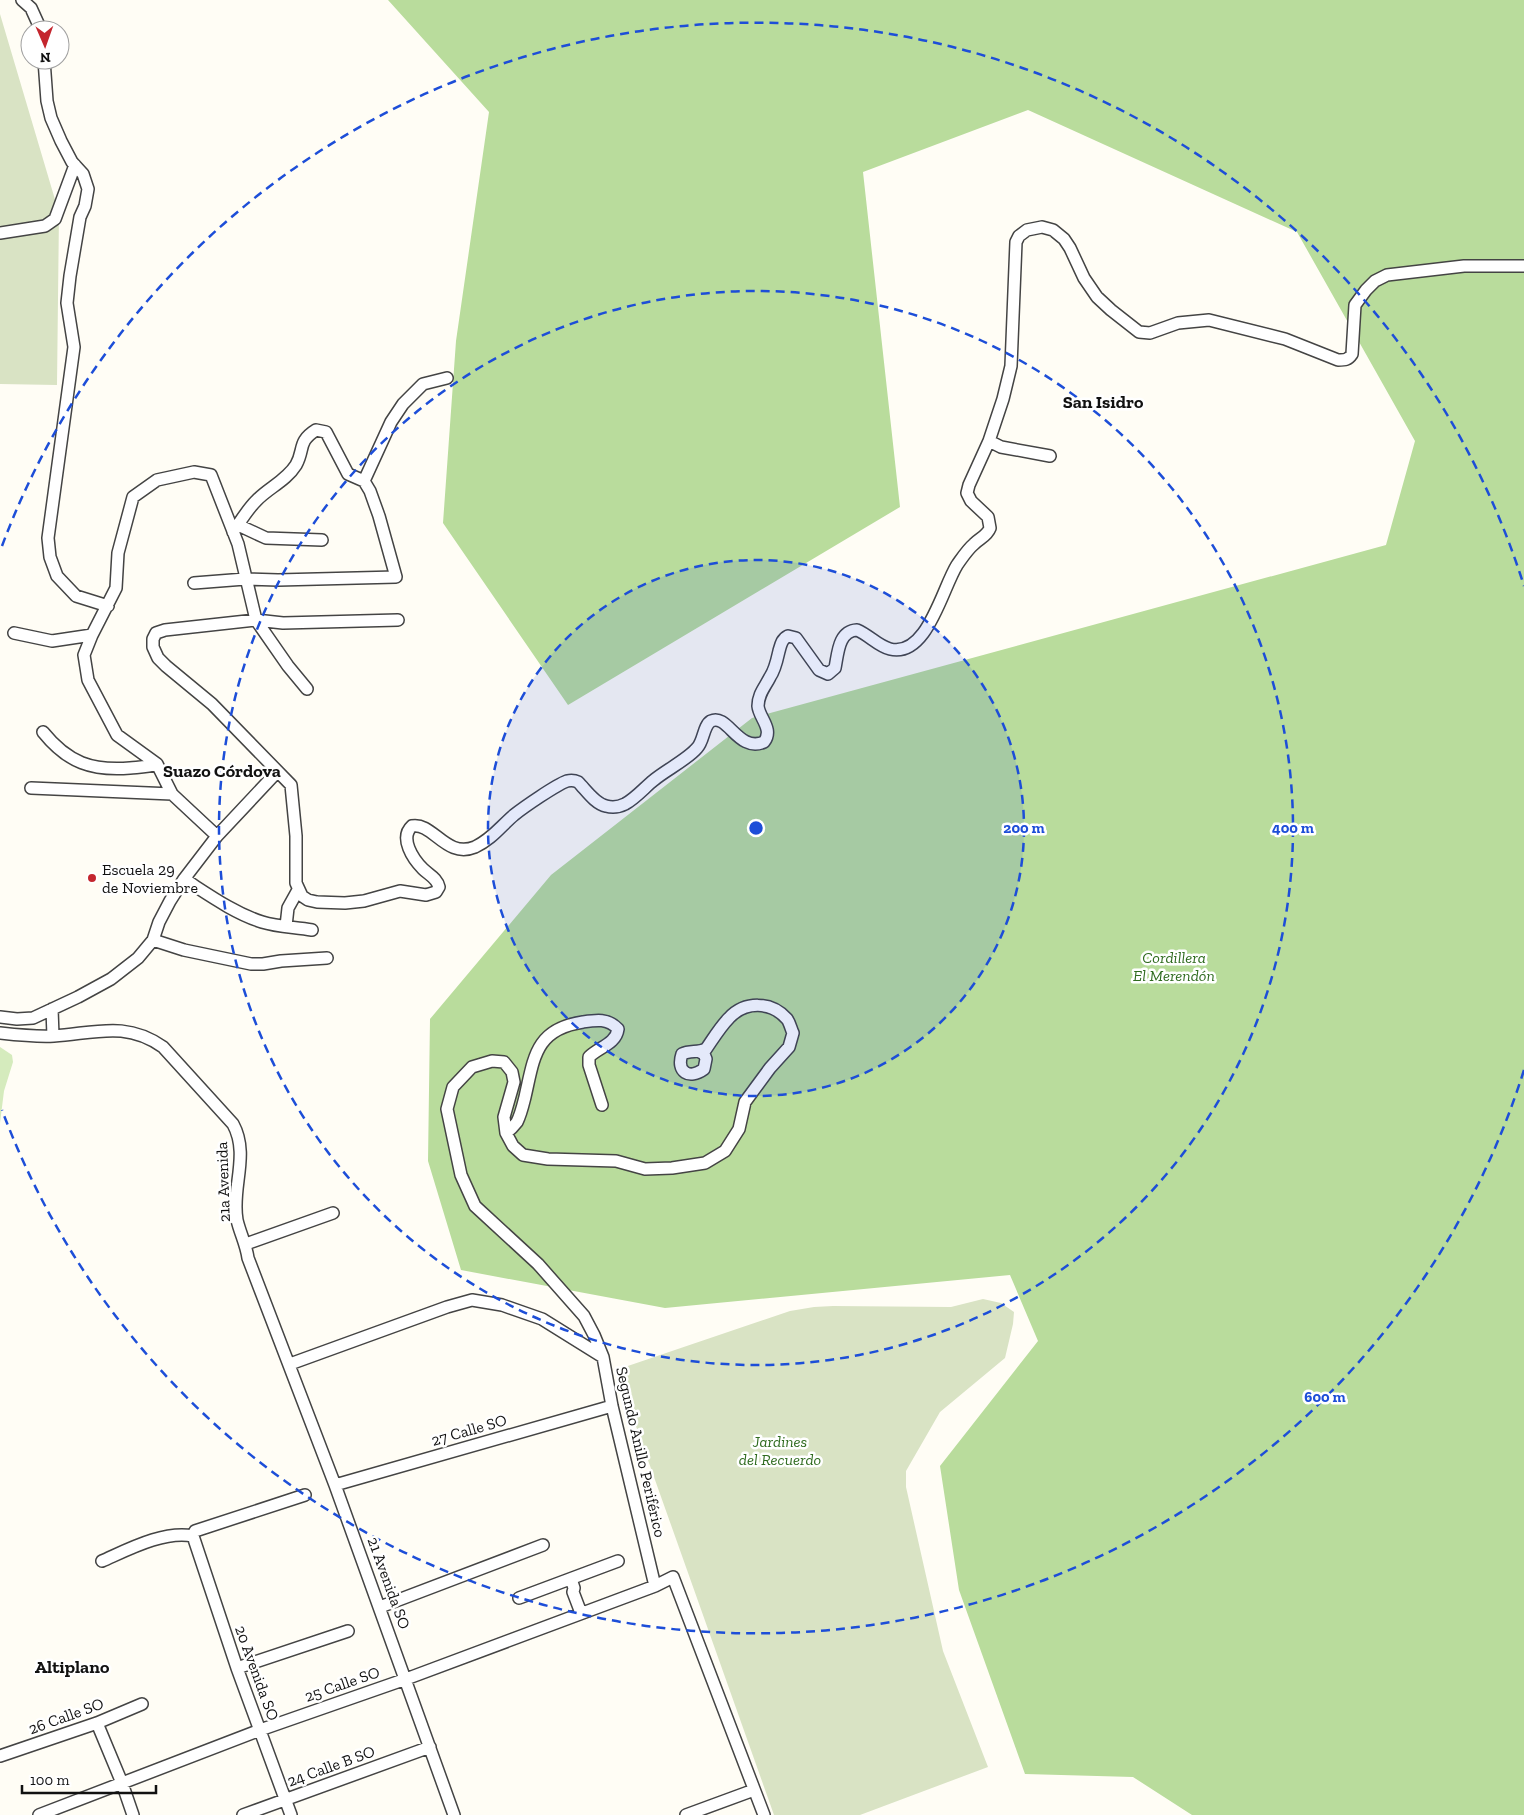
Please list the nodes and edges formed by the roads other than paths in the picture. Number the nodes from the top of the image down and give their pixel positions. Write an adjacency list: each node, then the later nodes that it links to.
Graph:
1 (22, 0): 2 (street)
2 (36, 20)
3 (45, 70): 4 (street)
4 (75, 165): 5 (street); 15 (street)
5 (0, 233)
6 (1524, 266): 8 (street)
7 (447, 378): 10 (street)
8 (989, 440): 9 (street); 28 (street)
9 (1050, 456)
10 (364, 481): 11 (street); 13 (street)
11 (236, 529): 12 (street); 13 (street); 15 (street)
12 (322, 540)
13 (245, 579): 14 (street); 16 (street)
14 (194, 584)
15 (108, 606): 19 (street)
16 (256, 620): 17 (street); 20 (street); 23 (street)
17 (398, 620)
18 (14, 633): 19 (street)
19 (92, 635): 22 (street)
20 (307, 689)
21 (43, 732): 22 (street)
22 (157, 764): 25 (street)
23 (278, 772): 26 (street); 28 (street)
24 (31, 788): 25 (street)
25 (172, 794): 26 (street)
26 (217, 836): 27 (street)
27 (184, 879): 29 (street); 31 (street)
28 (298, 890): 29 (street)
29 (286, 926): 30 (street)
30 (312, 930)
31 (153, 940): 32 (street); 33 (street)
32 (327, 958)
33 (52, 1009): 34 (street); 36 (street)
34 (0, 1017)
35 (0, 1033): 36 (street)
36 (53, 1036): 41 (street, 21a Avenida)
37 (700, 1052): 39 (street)
38 (602, 1104): 39 (street)
39 (506, 1133): 42 (street)
40 (334, 1213): 41 (street)
41 (246, 1244): 43 (street, 21a Avenida)
42 (603, 1357): 43 (street, Segundo Anillo Periférico); 44 (street, Segundo Anillo Periférico)
43 (290, 1364): 45 (street, 21 Avenida SO)
44 (612, 1406): 45 (street, 27 Calle SO); 52 (street, Segundo Anillo Periférico)
45 (335, 1485): 54 (street, 21 Avenida SO)
46 (305, 1495): 47 (street)
47 (194, 1539): 49 (street); 57 (street, 20 Avenida SO)
48 (543, 1545): 54 (street)
49 (102, 1561)
50 (618, 1561): 51 (street)
51 (572, 1583): 53 (street); 55 (street)
52 (655, 1586): 55 (street, 25 Calle SO); 65 (street)
53 (520, 1598)
54 (380, 1607): 58 (street, 21 Avenida SO)
55 (583, 1612): 58 (street, 25 Calle SO)
56 (348, 1632): 57 (street)
57 (237, 1668): 61 (street, 20 Avenida SO)
58 (406, 1679): 61 (street, 25 Calle SO); 62 (street, 21 Avenida SO)
59 (142, 1704): 60 (street, 26 Calle SO)
60 (97, 1723): 63 (street, 26 Calle SO); 64 (street)
61 (260, 1730): 64 (street, 25 Calle SO); 66 (street, 20 Avenida SO)
62 (430, 1747): 66 (street, 24 Calle B SO); 67 (street, 21 Avenida SO)
63 (0, 1756)
64 (122, 1783): 68 (street, 25 Calle SO); 69 (street)
65 (754, 1790): 72 (street); 73 (street)
66 (285, 1800): 70 (street, 24 Calle B SO); 71 (street, 20 Avenida SO)
67 (449, 1814)
68 (39, 1815)
69 (133, 1815)
70 (243, 1815)
71 (291, 1815)
72 (686, 1815)
73 (764, 1815)

